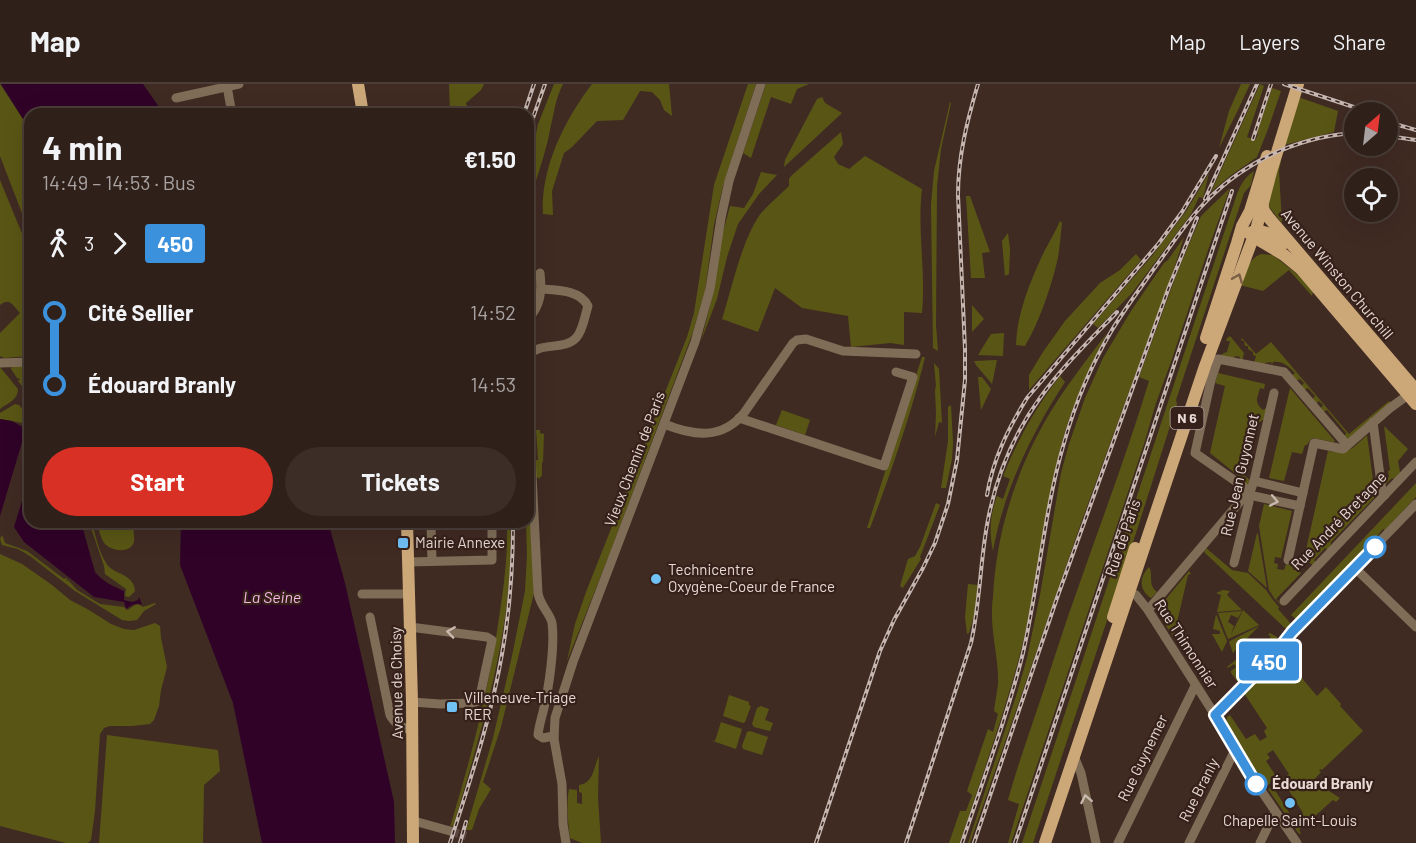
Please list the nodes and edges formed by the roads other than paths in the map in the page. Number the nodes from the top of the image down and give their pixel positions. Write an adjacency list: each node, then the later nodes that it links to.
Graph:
1 (239, 84): 6 (street)
2 (358, 84): 9 (main road)
3 (761, 84): 27 (street, Vieux Chemin de Paris)
4 (1290, 84): 11 (main road, N 6)
5 (1298, 84): 10 (main road, N 6)
6 (227, 86): 7 (street); 8 (street)
7 (176, 98)
8 (231, 108)
9 (362, 108)
10 (1262, 204): 12 (main road, N 6); 15 (main road, Avenue Winston Churchill)
11 (1250, 211): 12 (main road); 13 (main road, N 6)
12 (1252, 237): 13 (main road); 15 (main road); 24 (main road, Avenue Winston Churchill); 45 (main road, Rue de Paris / N 6, one-way to 12)
13 (1237, 243): 45 (main road, Rue de Paris / N 6)
14 (540, 273): 16 (street)
15 (1318, 275): 24 (main road, Avenue Winston Churchill)
16 (541, 289): 17 (street); 18 (street)
17 (534, 312)
18 (534, 350)
19 (916, 354): 25 (street)
20 (24, 362): 21 (street)
21 (0, 363)
22 (896, 372): 25 (street)
23 (1274, 393): 30 (street, Rue Jean Guyonnet)
24 (1413, 396): 26 (street)
25 (739, 418): 27 (street)
26 (1373, 422): 28 (street); 33 (street)
27 (664, 424): 57 (street, Vieux Chemin de Paris)
28 (1347, 445): 31 (street); 32 (street)
29 (1416, 462): 33 (street, Rue André Bretagne)
30 (1254, 482): 31 (street); 32 (street, Rue Jean Guyonnet)
31 (1303, 493): 35 (street)
32 (1249, 495): 35 (street, one-way to 35); 43 (street, Rue Jean Guyonnet); 49 (street)
33 (1385, 495): 48 (street, Rue André Bretagne)
34 (1416, 504): 44 (street)
35 (1300, 506): 40 (street)
36 (534, 514): 57 (street)
37 (407, 528): 42 (main road, Avenue de Choisy)
38 (431, 528): 41 (street)
39 (492, 528): 41 (street)
40 (1288, 560)
41 (432, 561): 42 (street)
42 (408, 562): 47 (main road, Avenue de Choisy)
43 (1234, 563)
44 (1355, 568): 52 (street); 55 (street)
45 (1126, 590): 49 (street, Rue Thimonnier); 59 (main road, Rue de Paris / N 6); 65 (main road, Rue de Paris / N 6)
46 (362, 594): 47 (street)
47 (409, 594): 51 (main road, Avenue de Choisy)
48 (1284, 601)
49 (1148, 610): 53 (street, Rue Thimonnier)
50 (370, 617): 56 (street)
51 (410, 627): 54 (main road, Avenue de Choisy); 54 (street, one-way to 51)
52 (1416, 627)
53 (1196, 686): 55 (street, Rue Thimonnier); 68 (street, Rue Guynemer)
54 (412, 702): 56 (main road, Avenue de Choisy)
55 (1215, 715): 58 (street, Rue Thimonnier)
56 (412, 729): 61 (main road, Avenue de Choisy)
57 (554, 736): 64 (street, Vieux Chemin de Paris)
58 (1235, 750): 60 (street, Rue Thimonnier); 69 (street, Rue Branly)
59 (1074, 756): 66 (main road, Rue de Paris / N 6); 67 (street, one-way to 59)
60 (1275, 812): 70 (street); 71 (street, Rue Thimonnier)
61 (414, 821): 62 (street); 63 (main road, Avenue de Choisy)
62 (450, 831)
63 (413, 843)
64 (566, 843)
65 (1038, 843)
66 (1045, 843)
67 (1096, 843)
68 (1118, 843)
69 (1189, 843)
70 (1260, 843)
71 (1297, 843)

